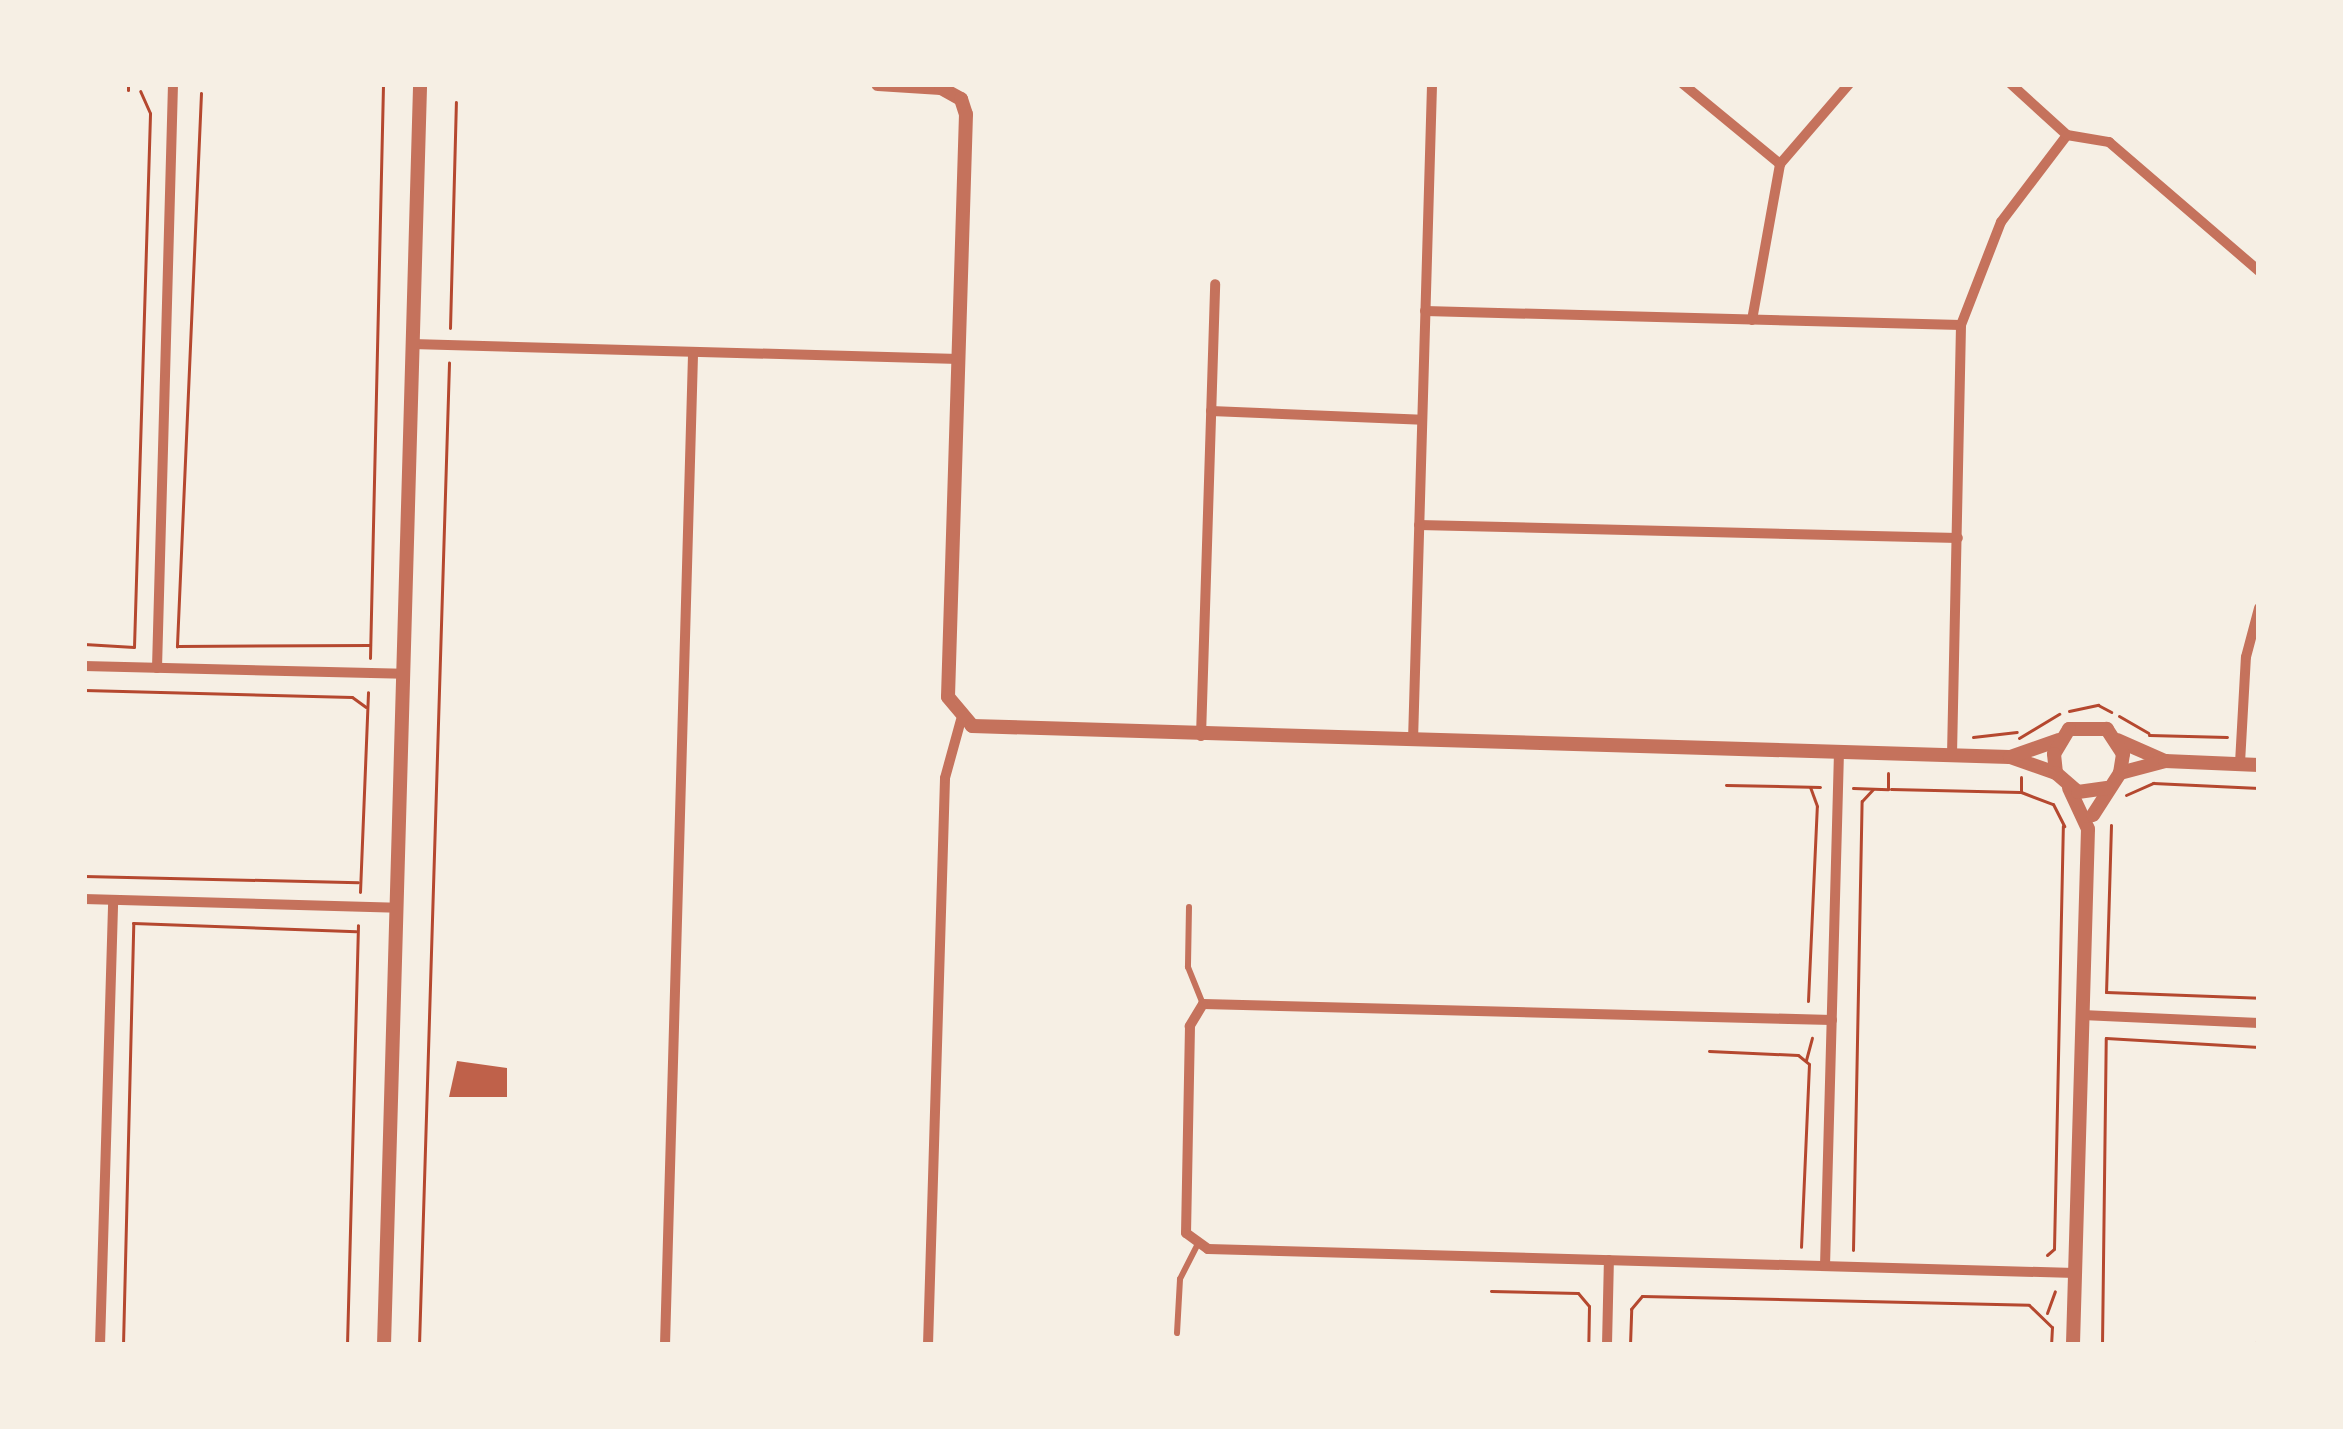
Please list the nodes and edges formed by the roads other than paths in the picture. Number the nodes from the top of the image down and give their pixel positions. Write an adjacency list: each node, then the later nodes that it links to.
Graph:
1 (173, 84): 25 (street)
2 (420, 84): 16 (street)
3 (878, 84): 8 (street)
4 (1432, 84): 13 (street)
5 (1684, 84): 10 (street)
6 (1849, 84): 10 (street)
7 (2011, 84): 9 (street)
8 (955, 88): 18 (street)
9 (2067, 135): 11 (street); 15 (street)
10 (1780, 164): 14 (street)
11 (2259, 271)
12 (1215, 284): 19 (street)
13 (1425, 311): 14 (street); 20 (street)
14 (1752, 320): 15 (street)
15 (1961, 326): 22 (street)
16 (412, 344): 17 (street); 26 (street)
17 (693, 352): 18 (street); 58 (street)
18 (959, 359): 27 (street)
19 (1211, 411): 20 (street); 28 (street)
20 (1422, 420): 21 (street)
21 (1419, 526): 22 (street); 31 (street)
22 (1958, 538): 33 (street)
23 (2259, 608): 36 (street)
24 (84, 666): 25 (street)
25 (157, 668): 26 (street)
26 (404, 674): 46 (street)
27 (961, 720): 28 (street); 59 (street)
28 (1201, 736): 31 (street)
29 (2059, 740): 30 (street); 34 (street); 38 (street)
30 (2117, 740): 35 (street); 39 (street)
31 (1413, 741): 32 (street)
32 (1839, 752): 33 (street); 49 (street)
33 (1952, 755): 34 (street)
34 (2010, 757): 38 (street)
35 (2165, 761): 36 (street); 39 (street)
36 (2240, 764): 37 (street)
37 (2259, 765)
38 (2056, 773): 40 (street)
39 (2120, 773): 41 (street)
40 (2069, 788): 41 (street); 42 (street)
41 (2107, 788): 42 (street)
42 (2090, 822): 48 (street)
43 (84, 899): 44 (street)
44 (113, 900): 46 (street); 56 (street)
45 (1189, 907): 47 (lane)
46 (397, 908): 57 (street)
47 (1203, 1004): 49 (street); 51 (street)
48 (2082, 1015): 50 (street); 54 (street)
49 (1832, 1021): 53 (street)
50 (2259, 1023)
51 (1196, 1245): 52 (street); 55 (lane)
52 (1609, 1260): 53 (street); 60 (street)
53 (1825, 1266): 54 (street)
54 (2075, 1273): 61 (street)
55 (1177, 1333)
56 (100, 1345)
57 (384, 1345)
58 (665, 1345)
59 (928, 1345)
60 (1607, 1345)
61 (2073, 1345)

